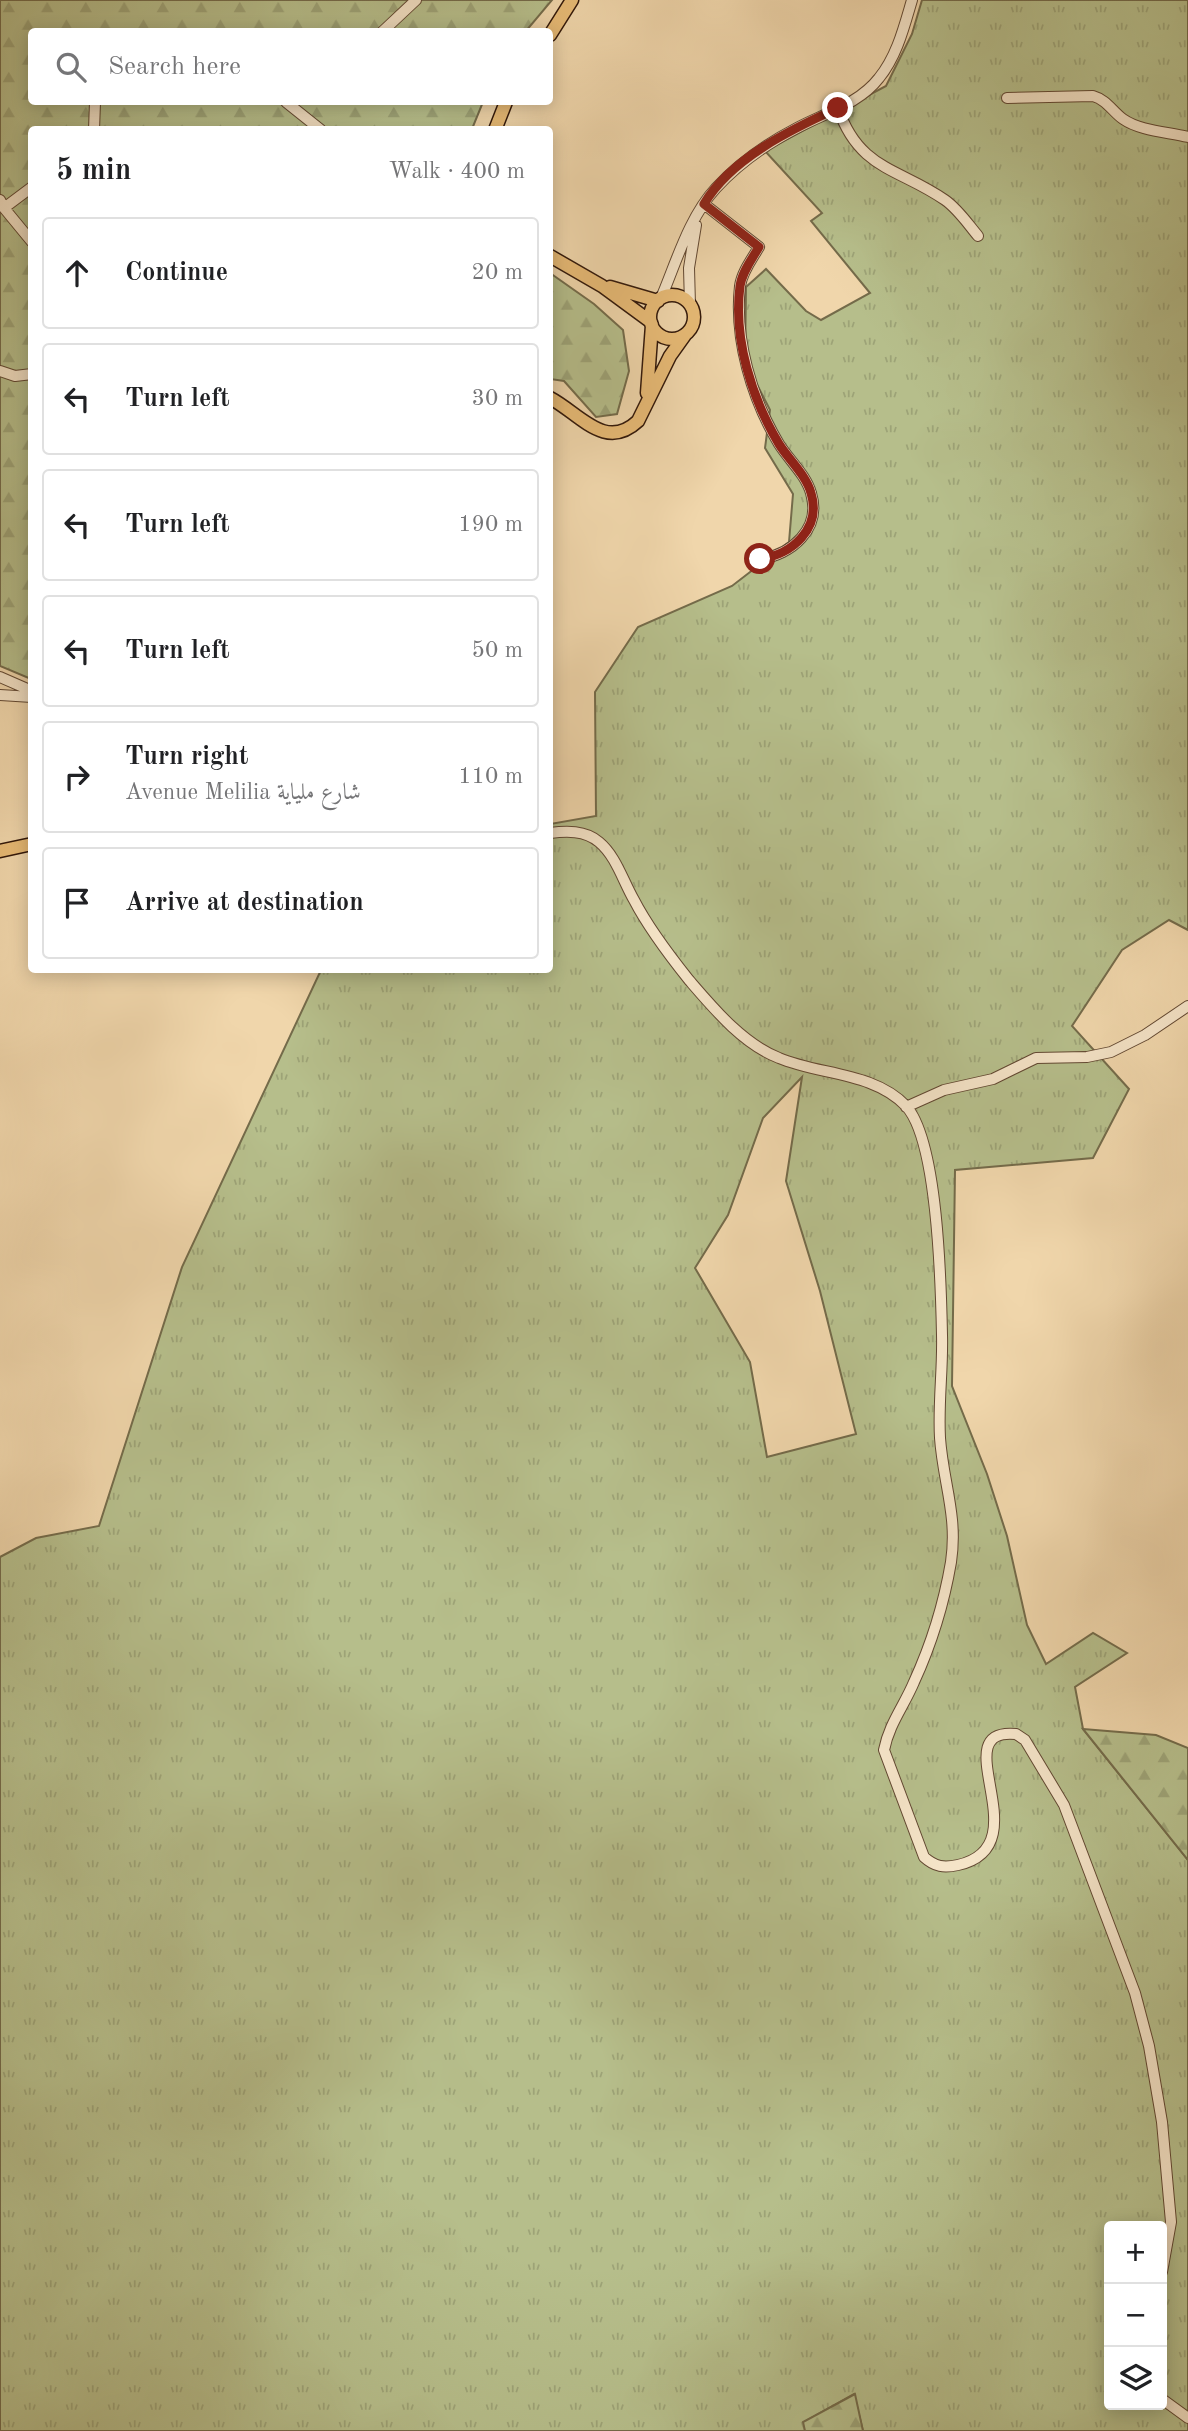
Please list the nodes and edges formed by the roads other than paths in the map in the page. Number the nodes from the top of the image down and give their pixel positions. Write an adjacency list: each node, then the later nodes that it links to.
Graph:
1 (416, 0): 4 (street)
2 (572, 0): 5 (main road)
3 (912, 0): 10 (street)
4 (386, 28)
5 (553, 30)
6 (1007, 98): 14 (street)
7 (95, 105): 11 (street)
8 (290, 105): 12 (street)
9 (505, 105): 13 (main road)
10 (838, 108): 17 (street); 19 (street)
11 (94, 126)
12 (316, 126)
13 (497, 126)
14 (1188, 137)
15 (28, 189): 16 (street)
16 (2, 204): 20 (street)
17 (704, 204): 18 (street); 31 (street)
18 (697, 218): 23 (street); 24 (street)
19 (978, 236)
20 (28, 238)
21 (553, 258): 22 (main road)
22 (603, 286): 23 (main road); 25 (main road)
23 (660, 300): 24 (main road); 25 (main road)
24 (690, 305): 26 (main road)
25 (652, 324): 26 (main road); 30 (main road)
26 (684, 335): 30 (main road)
27 (0, 371): 28 (street)
28 (28, 374)
29 (553, 400): 30 (main road)
30 (645, 403)
31 (760, 559)
32 (0, 677): 33 (street)
33 (28, 689)
34 (0, 695): 35 (street)
35 (28, 697)
36 (553, 833): 40 (street)
37 (28, 845): 38 (main road)
38 (0, 851)
39 (1188, 1006): 40 (street)
40 (906, 1107): 41 (street)
41 (1167, 2244)
42 (1167, 2403): 43 (street)
43 (1188, 2418)

